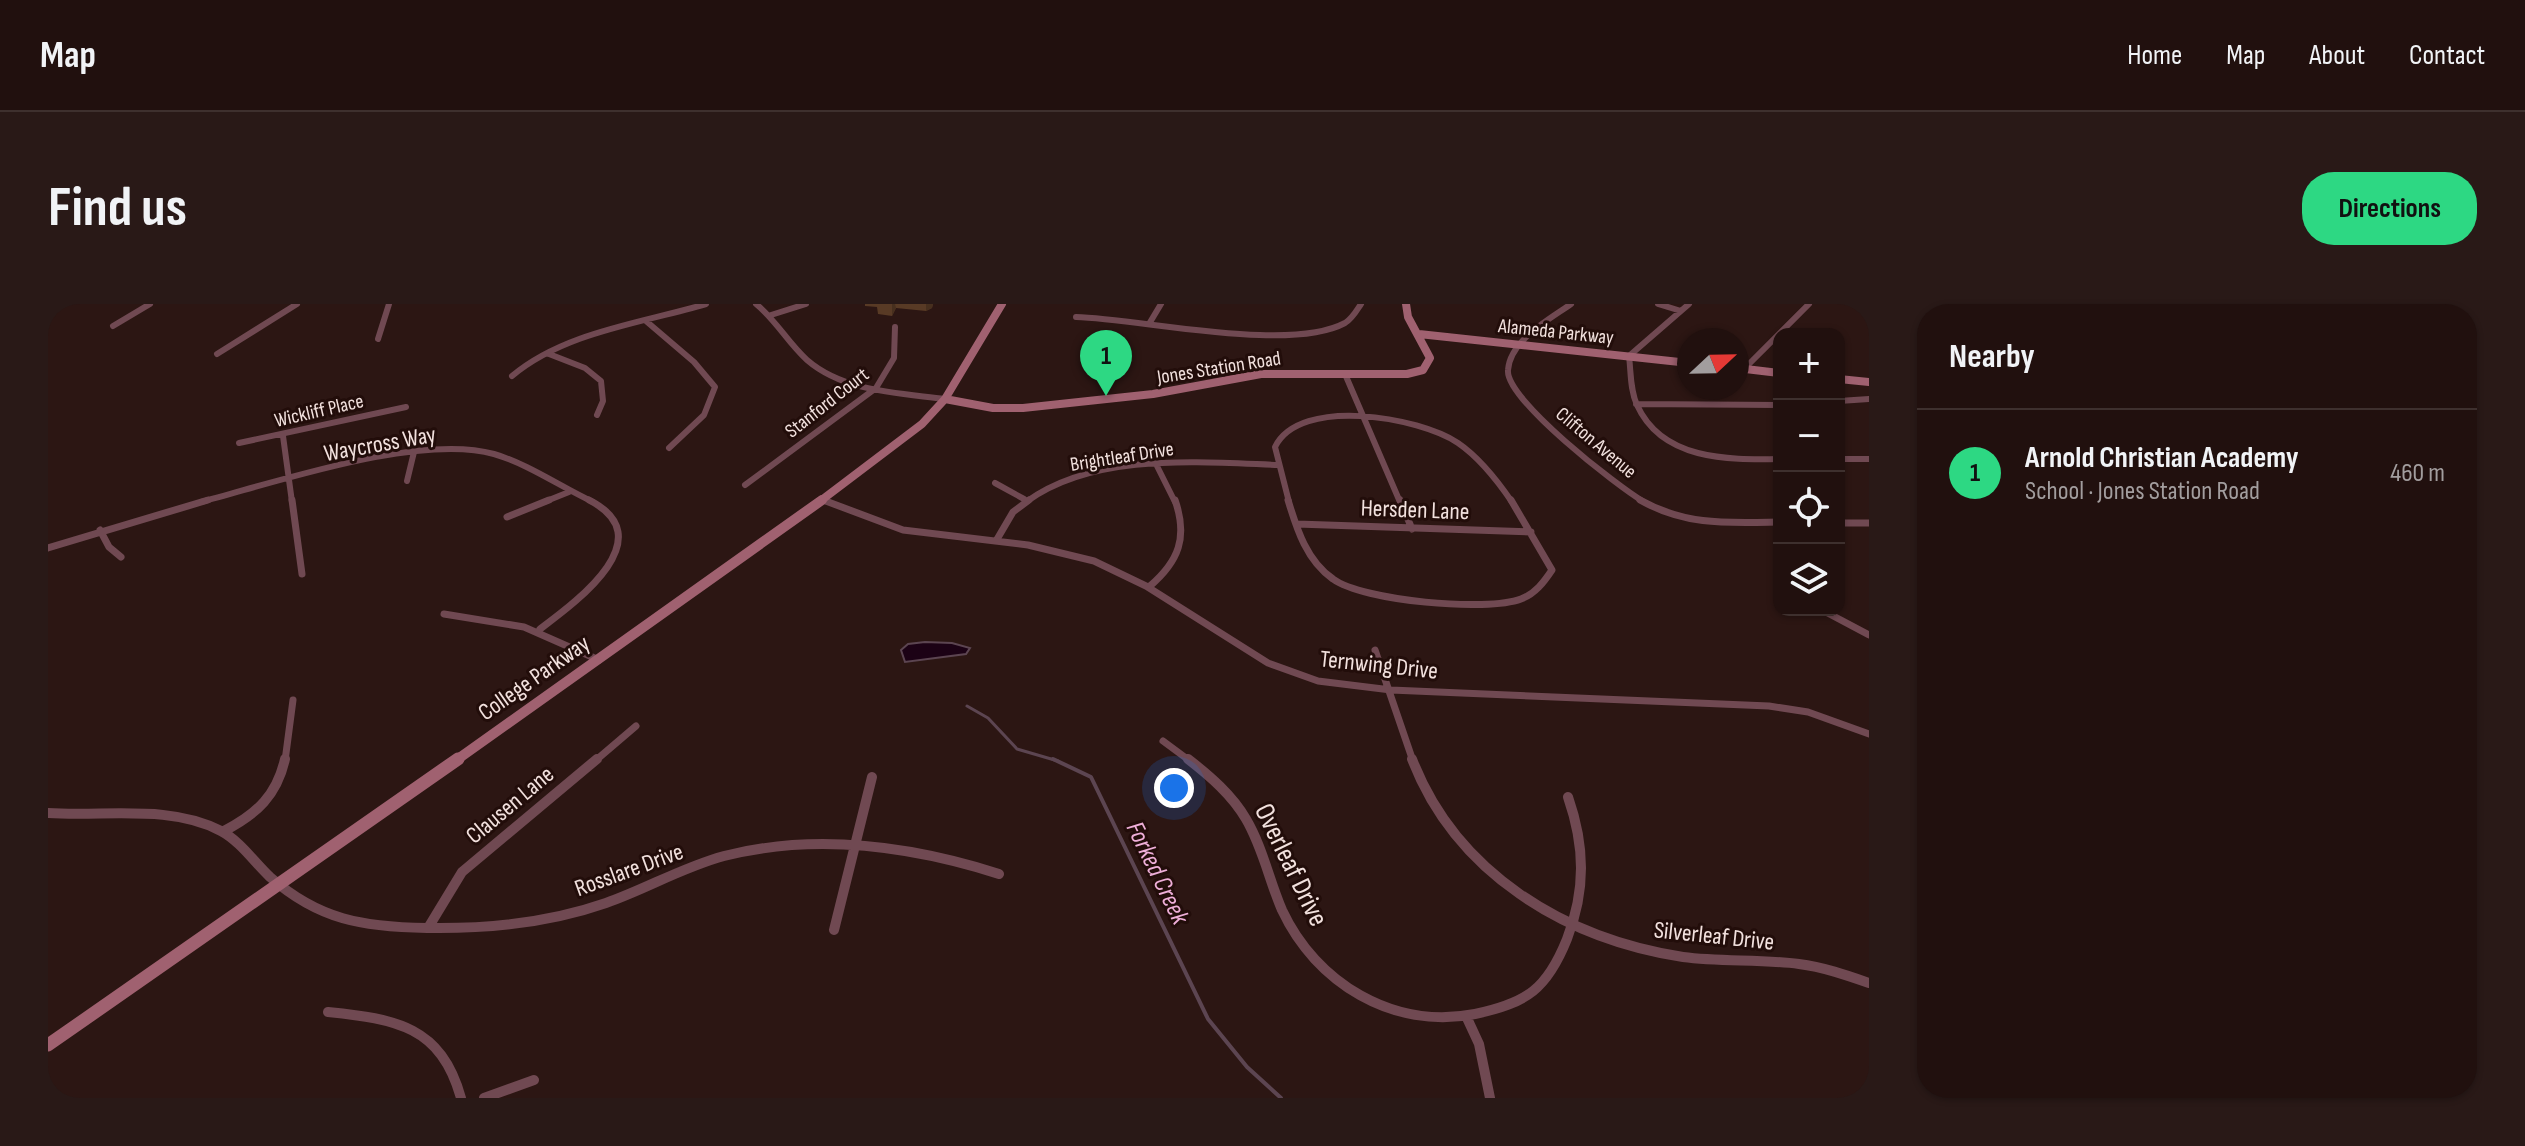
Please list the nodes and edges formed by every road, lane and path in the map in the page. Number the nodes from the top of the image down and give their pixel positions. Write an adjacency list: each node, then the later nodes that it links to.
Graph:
1 (150, 304): 20 (street)
2 (297, 304): 25 (street)
3 (389, 304): 23 (street)
4 (706, 304): 18 (street)
5 (756, 304): 16 (street)
6 (806, 304): 16 (street)
7 (1002, 304): 37 (main road, College Parkway)
8 (1161, 304): 19 (street)
9 (1361, 304): 19 (street)
10 (1406, 304): 22 (main road, Jones Station Road)
11 (1571, 304): 24 (street)
12 (1658, 304): 15 (street)
13 (1689, 304): 15 (street)
14 (1809, 304): 28 (street)
15 (1681, 311): 27 (street)
16 (771, 315): 36 (street)
17 (1076, 317): 19 (street)
18 (646, 321): 26 (street); 47 (street)
19 (1149, 324)
20 (113, 326)
21 (895, 327): 36 (street, Stanford Court)
22 (1419, 334): 24 (main road, Alameda Parkway); 32 (main road, Jones Station Road)
23 (378, 339)
24 (1518, 344): 27 (main road, Alameda Parkway); 62 (street, Clifton Avenue)
25 (217, 354)
26 (549, 354): 33 (street); 43 (street)
27 (1629, 356): 29 (main road, Alameda Parkway); 40 (street)
28 (1749, 360)
29 (1677, 362)
30 (1749, 369): 31 (main road)
31 (1773, 372)
32 (1345, 374): 37 (main road, Jones Station Road); 44 (street)
33 (512, 376)
34 (1845, 380): 35 (main road)
35 (1869, 382)
36 (876, 388): 37 (street); 57 (street, Stanford Court)
37 (945, 399): 60 (main road, College Parkway)
38 (1869, 399): 39 (street)
39 (1845, 401)
40 (1636, 404): 41 (street); 49 (street)
41 (1773, 405)
42 (406, 407): 45 (street, Wickliff Place)
43 (597, 415)
44 (1364, 419): 53 (street); 66 (street); 68 (street)
45 (283, 436): 46 (street, Wickliff Place); 54 (street)
46 (239, 443)
47 (669, 448)
48 (414, 452): 54 (street, Waycross Way); 55 (street); 58 (street, Waycross Way)
49 (1773, 459)
50 (1845, 459): 51 (street)
51 (1869, 459)
52 (1156, 464): 53 (street, Brightleaf Drive); 59 (street, Brightleaf Drive); 73 (street)
53 (1279, 465): 65 (street)
54 (288, 480): 67 (street, Waycross Way); 72 (street)
55 (407, 481)
56 (995, 483): 59 (street)
57 (745, 485)
58 (569, 492): 61 (street); 76 (street, Waycross Way)
59 (1024, 499): 69 (street, Brightleaf Drive)
60 (823, 500): 69 (street, Ternwing Drive); 79 (main road, College Parkway)
61 (507, 517)
62 (1773, 522)
63 (1845, 523): 64 (street)
64 (1869, 523)
65 (1297, 524): 66 (street, Hersden Lane); 68 (street)
66 (1412, 529): 68 (street, Hersden Lane)
67 (100, 530): 70 (street, Waycross Way); 71 (street)
68 (1531, 532)
69 (996, 541): 73 (street, Ternwing Drive)
70 (48, 548)
71 (121, 557)
72 (302, 574)
73 (1150, 586): 80 (street, Ternwing Drive)
74 (444, 614): 76 (street)
75 (1833, 616): 77 (street)
76 (540, 629): 79 (street)
77 (1869, 635)
78 (1375, 650): 80 (street, Silverleaf Drive)
79 (599, 660): 91 (main road, College Parkway)
80 (1391, 690): 83 (street, Ternwing Drive); 92 (street, Silverleaf Drive)
81 (293, 700): 88 (street)
82 (636, 726): 93 (street, Clausen Lane)
83 (1869, 734)
84 (1163, 741): 97 (street, Overleaf Drive)
85 (872, 777): 89 (street)
86 (1568, 797): 92 (street, Overleaf Drive)
87 (48, 813): 88 (street)
88 (224, 831): 91 (street, Rosslare Drive)
89 (855, 847): 90 (street, Rosslare Drive); 93 (street, Rosslare Drive); 94 (street)
90 (999, 874)
91 (279, 883): 93 (street, Rosslare Drive); 98 (main road, College Parkway)
92 (1571, 926): 95 (street, Silverleaf Drive); 97 (street, Overleaf Drive)
93 (428, 928)
94 (834, 930)
95 (1869, 983)
96 (328, 1012): 100 (street)
97 (1466, 1016): 102 (street)
98 (48, 1045)
99 (534, 1080): 101 (street)
100 (461, 1098)
101 (484, 1098)
102 (1490, 1098)

